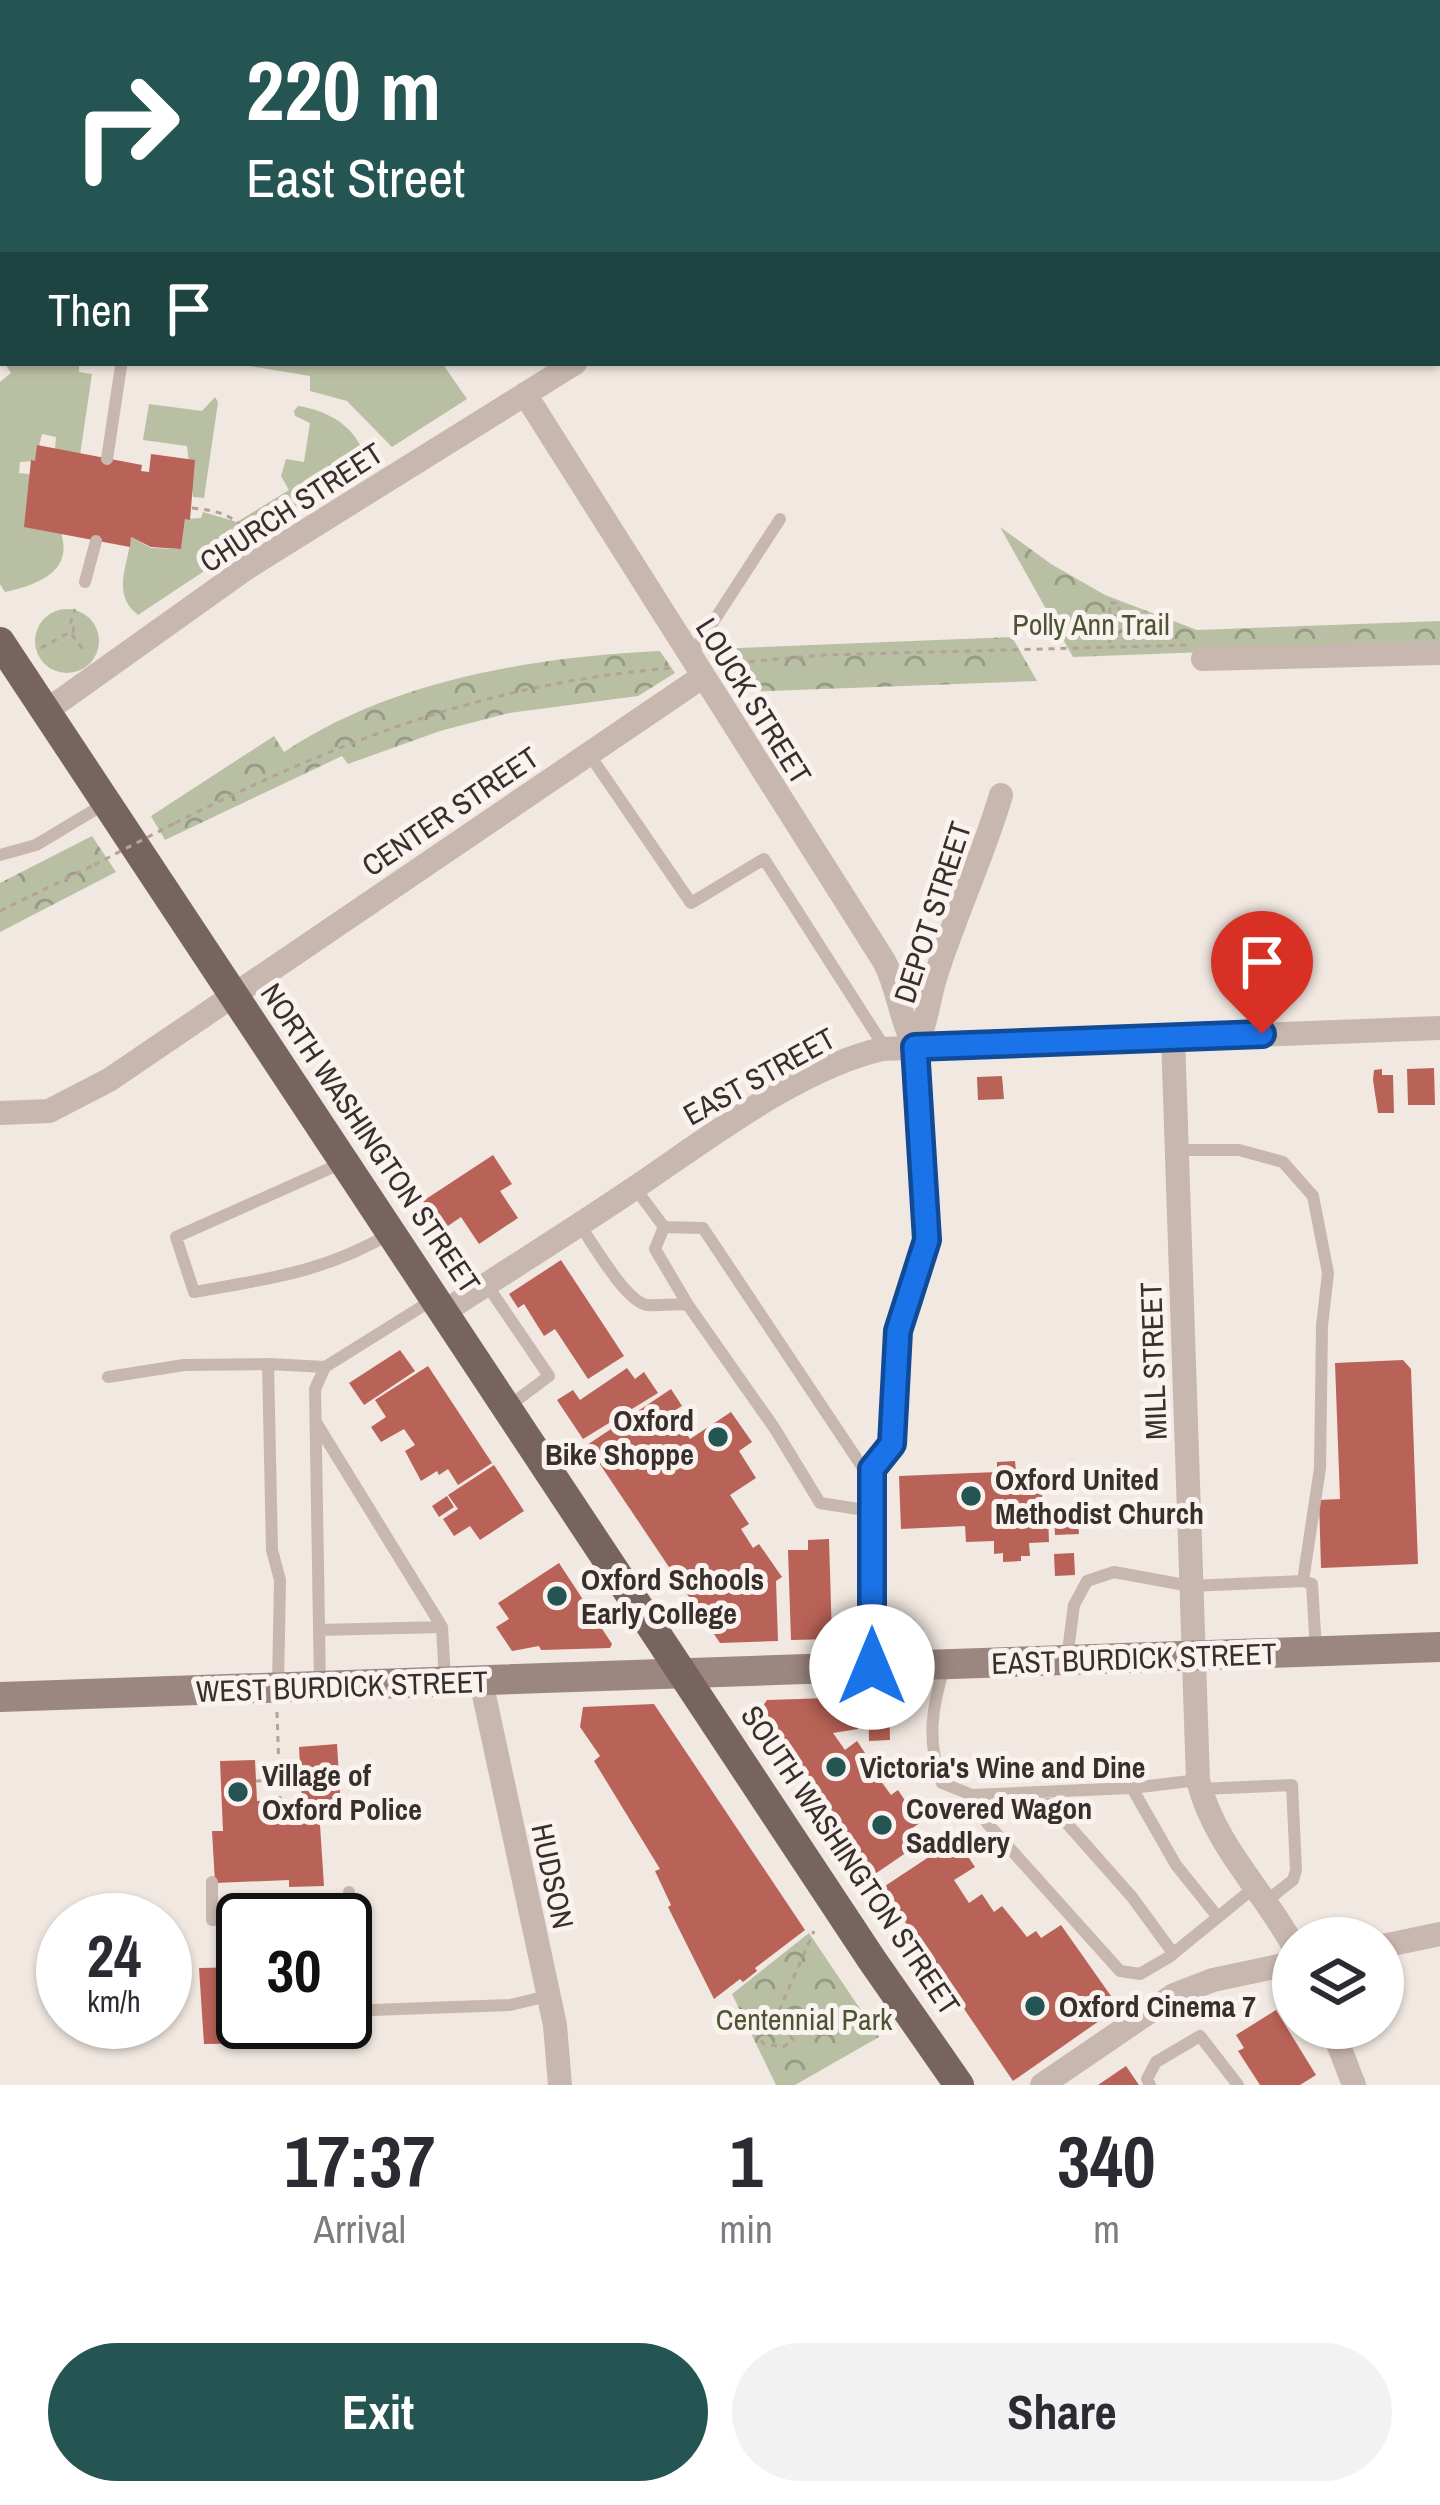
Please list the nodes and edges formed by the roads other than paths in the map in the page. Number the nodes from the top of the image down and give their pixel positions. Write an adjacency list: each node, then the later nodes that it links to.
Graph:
1 (121, 366): 4 (lane)
2 (569, 366): 3 (street, CHURCH STREET)
3 (525, 394): 11 (street, LOUCK STREET); 12 (street, CHURCH STREET)
4 (107, 459)
5 (780, 519): 11 (lane)
6 (96, 541): 7 (lane)
7 (85, 582)
8 (0, 642): 12 (main road, NORTH WASHINGTON STREET)
9 (1201, 652): 10 (street)
10 (1440, 653)
11 (696, 667): 13 (street, CENTER STREET); 20 (street, LOUCK STREET)
12 (46, 712): 15 (main road, NORTH WASHINGTON STREET)
13 (589, 754): 17 (street, CENTER STREET); 21 (lane)
14 (1001, 795): 20 (street, DEPOT STREET)
15 (106, 803): 16 (lane); 17 (main road, NORTH WASHINGTON STREET)
16 (0, 855)
17 (232, 994): 22 (street, CENTER STREET); 24 (main road, NORTH WASHINGTON STREET)
18 (1440, 1028): 19 (street, EAST STREET)
19 (1173, 1036): 20 (street, EAST STREET); 23 (street, MILL STREET)
20 (915, 1047): 21 (street, EAST STREET); 37 (street)
21 (885, 1048): 25 (street, EAST STREET)
22 (0, 1113)
23 (1177, 1150): 39 (lane); 40 (street, MILL STREET)
24 (344, 1162): 28 (main road, NORTH WASHINGTON STREET); 28 (lane)
25 (635, 1188): 26 (street, EAST STREET); 27 (lane)
26 (578, 1223): 29 (street, EAST STREET); 30 (lane)
27 (664, 1227): 30 (lane); 37 (lane)
28 (392, 1233): 31 (main road, NORTH WASHINGTON STREET)
29 (487, 1284): 31 (street, EAST STREET); 35 (lane)
30 (688, 1305): 38 (lane)
31 (440, 1306): 33 (lane); 35 (main road, NORTH WASHINGTON STREET)
32 (268, 1364): 33 (lane); 34 (lane); 53 (lane)
33 (325, 1367): 36 (lane)
34 (108, 1377)
35 (508, 1408): 49 (main road, NORTH WASHINGTON STREET)
36 (316, 1423): 41 (lane); 42 (lane)
37 (872, 1481): 38 (street)
38 (872, 1511): 48 (street)
39 (1304, 1581): 40 (lane); 44 (lane)
40 (1190, 1586): 45 (street, MILL STREET); 46 (lane)
41 (442, 1627): 42 (lane); 51 (lane)
42 (320, 1630): 52 (lane)
43 (1440, 1647): 44 (main road, EAST BURDICK STREET)
44 (1316, 1652): 45 (main road, EAST BURDICK STREET)
45 (1192, 1656): 46 (main road, EAST BURDICK STREET); 55 (street, MILL STREET)
46 (1066, 1660): 47 (main road, EAST BURDICK STREET)
47 (945, 1664): 48 (main road, EAST BURDICK STREET); 58 (lane)
48 (872, 1667): 49 (main road, EAST BURDICK STREET)
49 (685, 1674): 50 (main road, WEST BURDICK STREET); 72 (main road, SOUTH WASHINGTON STREET)
50 (481, 1681): 51 (main road, WEST BURDICK STREET); 68 (street, HUDSON)
51 (445, 1682): 52 (main road, WEST BURDICK STREET)
52 (320, 1687): 53 (main road, WEST BURDICK STREET)
53 (278, 1688): 54 (main road, WEST BURDICK STREET)
54 (0, 1697)
55 (1199, 1784): 56 (lane); 60 (street, MILL STREET); 60 (lane)
56 (1132, 1788): 57 (lane); 61 (lane)
57 (1039, 1793): 58 (lane); 66 (lane)
58 (972, 1795): 66 (lane)
59 (212, 1882): 63 (lane)
60 (1260, 1895): 61 (lane); 62 (street, MILL STREET)
61 (1217, 1916): 66 (lane)
62 (1275, 1917)
63 (216, 1920)
64 (1440, 1934): 65 (street)
65 (1404, 1942)
66 (1173, 1953)
67 (1272, 1969): 73 (street)
68 (548, 1996): 69 (lane); 71 (street, HUDSON)
69 (372, 2010)
70 (1341, 2049): 76 (street)
71 (560, 2085)
72 (959, 2085)
73 (1042, 2085)
74 (1150, 2085): 75 (lane)
75 (1238, 2085)
76 (1354, 2085)

